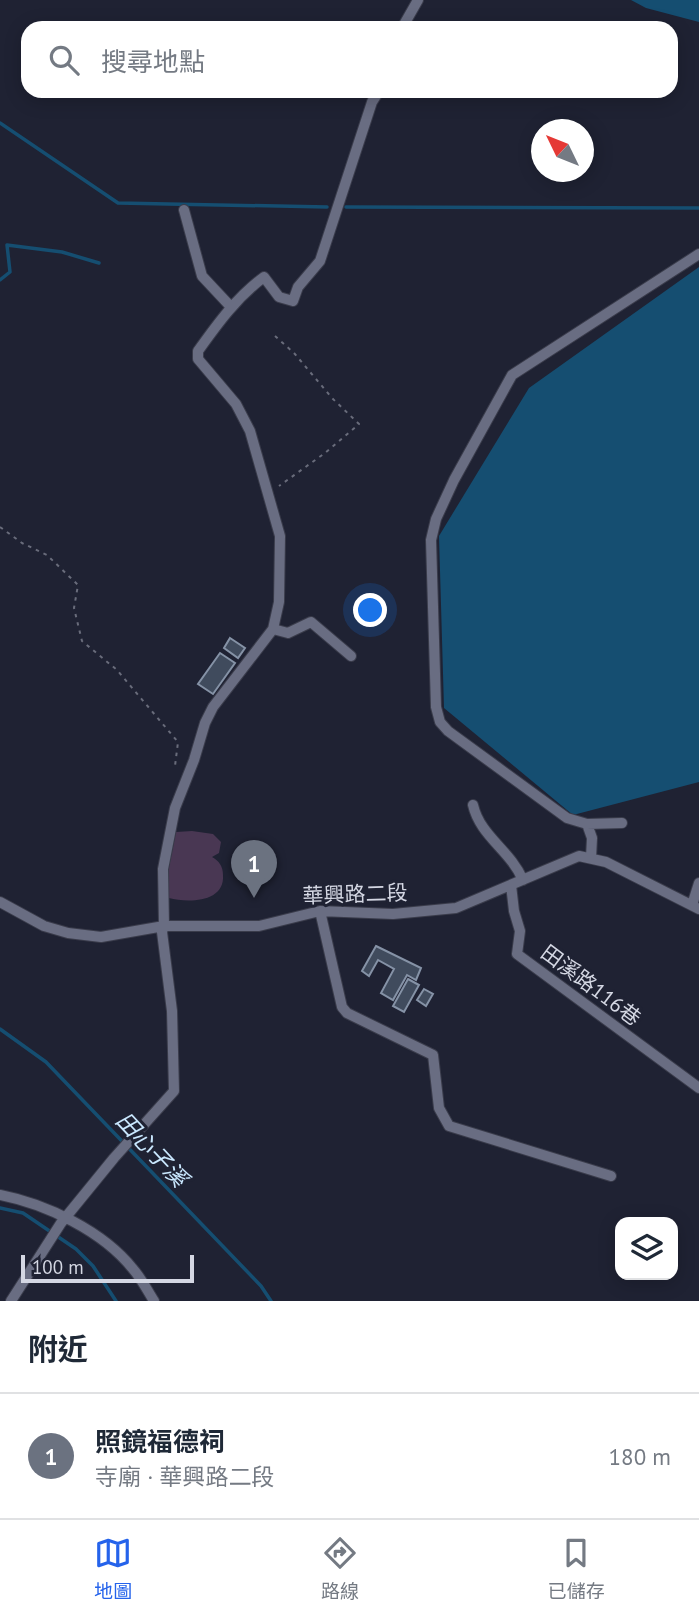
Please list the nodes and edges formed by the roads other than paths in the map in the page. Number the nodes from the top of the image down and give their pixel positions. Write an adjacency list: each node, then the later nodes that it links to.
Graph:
1 (418, 0): 2 (street)
2 (406, 21)
3 (375, 98): 6 (street)
4 (184, 210): 6 (street)
5 (699, 254): 11 (street)
6 (230, 307): 7 (street)
7 (274, 629): 8 (street); 18 (street)
8 (351, 656)
9 (473, 804): 13 (street)
10 (622, 823): 11 (street)
11 (587, 824): 12 (street)
12 (591, 858): 13 (street, 華興路二段); 16 (street)
13 (517, 883): 17 (street, 華興路二段); 19 (street, 田溪路116巷)
14 (699, 883): 16 (street)
15 (0, 902): 18 (street, 華興路二段)
16 (695, 907)
17 (320, 911): 18 (street, 華興路二段); 20 (street)
18 (164, 926): 22 (street)
19 (699, 1088)
20 (611, 1176)
21 (0, 1195): 22 (street)
22 (66, 1218): 23 (street); 24 (street)
23 (10, 1301)
24 (154, 1301)

